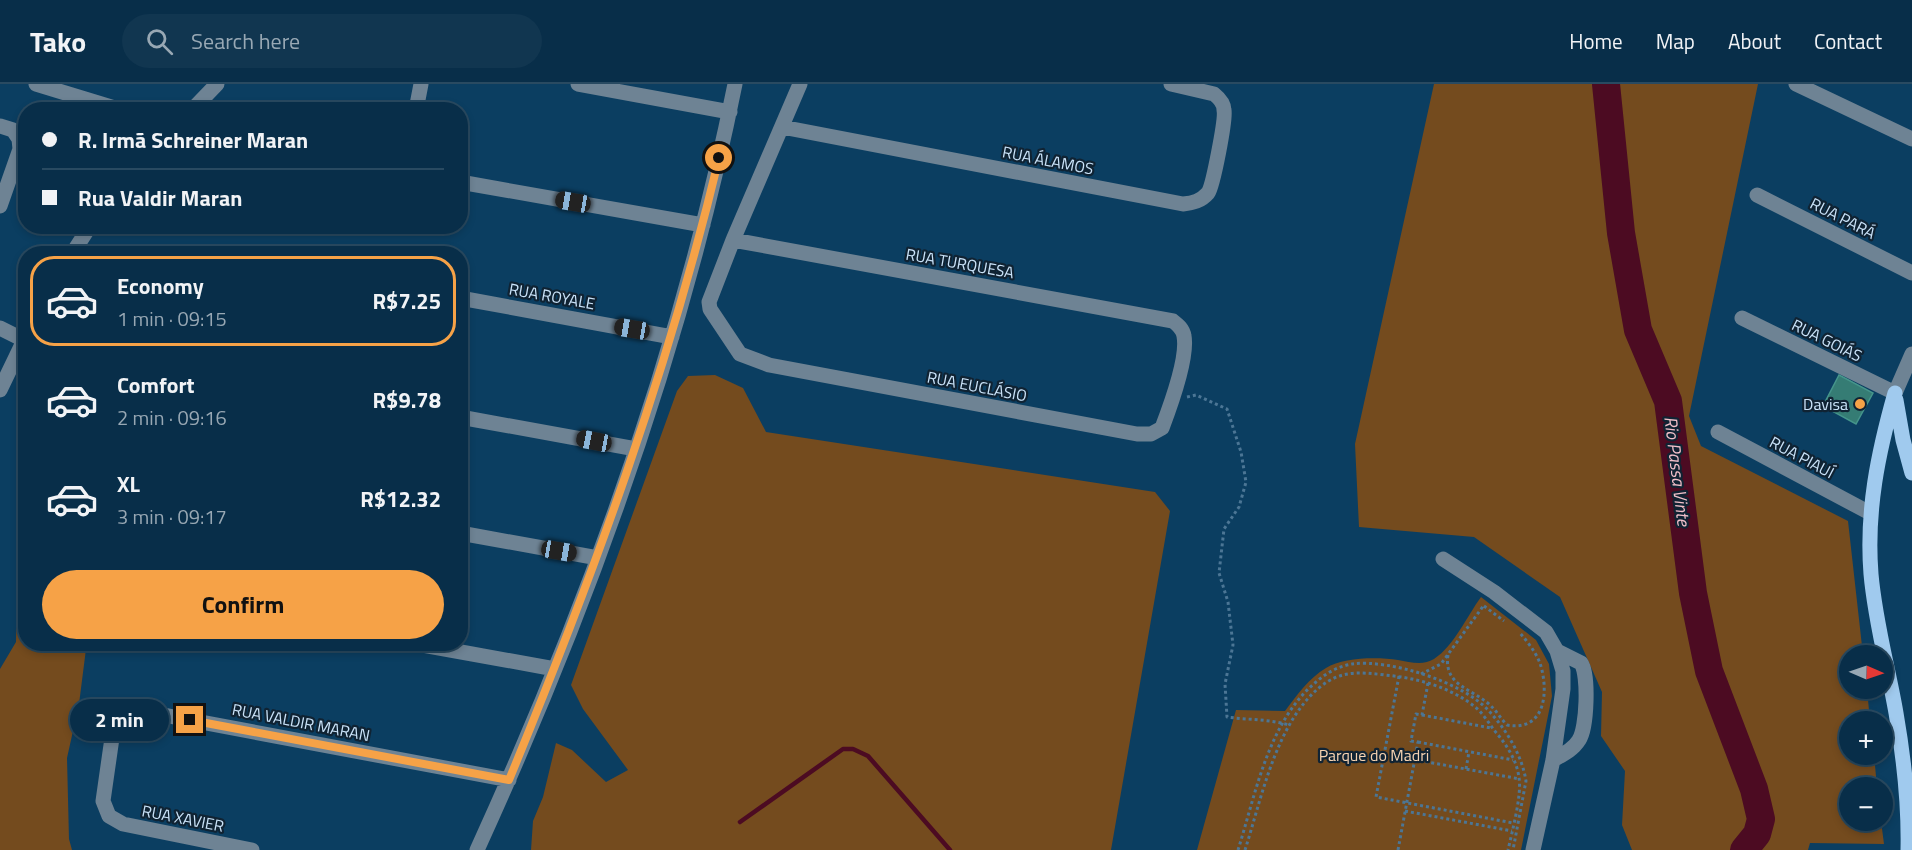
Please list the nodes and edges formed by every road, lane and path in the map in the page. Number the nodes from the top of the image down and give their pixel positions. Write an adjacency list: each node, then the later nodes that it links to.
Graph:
1 (36, 84): 9 (street)
2 (217, 84): 10 (street)
3 (421, 84): 11 (street)
4 (578, 84): 12 (street)
5 (735, 84): 12 (street)
6 (800, 84): 14 (street)
7 (1172, 84): 14 (street, RUA ÁLAMOS)
8 (1796, 84): 16 (street)
9 (95, 102)
10 (200, 102)
11 (418, 102)
12 (730, 112): 21 (street)
13 (0, 126): 15 (street)
14 (782, 127): 22 (street)
15 (18, 138)
16 (1912, 139)
17 (18, 155): 20 (street)
18 (468, 183): 21 (street)
19 (1757, 195): 23 (street, RUA PARÁ)
20 (0, 206)
21 (703, 225): 29 (street)
22 (733, 240): 26 (street, RUA TURQUESA); 35 (street, RUA EUCLÁSIO)
23 (1912, 273)
24 (468, 299): 29 (street, RUA ROYALE)
25 (1742, 318): 34 (street, RUA GOIÁS)
26 (1178, 325): 35 (street, RUA EUCLÁSIO)
27 (0, 327): 28 (street)
28 (18, 335)
29 (672, 337): 38 (street)
30 (18, 346): 32 (street)
31 (1912, 354): 34 (street)
32 (6, 361): 33 (street)
33 (0, 390)
34 (1895, 393): 39 (main road); 40 (main road)
35 (1173, 399): 56 (path)
36 (468, 418): 38 (street)
37 (1718, 432): 40 (street, RUA PIAUÍ)
38 (636, 449): 42 (street)
39 (1912, 473)
40 (1870, 513): 68 (main road)
41 (468, 534): 42 (street)
42 (598, 558): 51 (street)
43 (1443, 558): 44 (street)
44 (1494, 592): 45 (path); 49 (street)
45 (1484, 606): 46 (path); 50 (path)
46 (1510, 625)
47 (1518, 631): 50 (path)
48 (456, 651): 51 (street)
49 (1557, 651): 64 (street); 64 (street)
50 (1448, 655): 52 (path)
51 (555, 669): 67 (street)
52 (1421, 674): 56 (path); 81 (path)
53 (1399, 676): 54 (path); 57 (path); 61 (path)
54 (1428, 683): 55 (path); 58 (path)
55 (1422, 715): 58 (path); 59 (path)
56 (1282, 723): 57 (path); 78 (path)
57 (1290, 725): 79 (path)
58 (1493, 728): 63 (path)
59 (1418, 742): 60 (path); 62 (path)
60 (1469, 752): 63 (path); 65 (path)
61 (1384, 754): 62 (path); 69 (path)
62 (1414, 759): 65 (path); 69 (path)
63 (1514, 760): 66 (path)
64 (1553, 760): 82 (street)
65 (1466, 769): 66 (path)
66 (1520, 779): 74 (path)
67 (509, 780): 72 (street, RUA VALDIR MARAN); 77 (street)
68 (1910, 801): 83 (main road)
69 (1406, 803): 70 (path); 71 (path)
70 (1405, 811): 73 (path); 80 (path)
71 (1457, 812): 73 (path); 74 (path)
72 (109, 816): 76 (street, RUA XAVIER)
73 (1455, 820): 75 (path)
74 (1514, 823): 75 (path)
75 (1512, 831): 81 (path)
76 (252, 850)
77 (477, 850)
78 (1238, 850)
79 (1245, 850)
80 (1398, 850)
81 (1511, 850)
82 (1533, 850)
83 (1908, 850)

